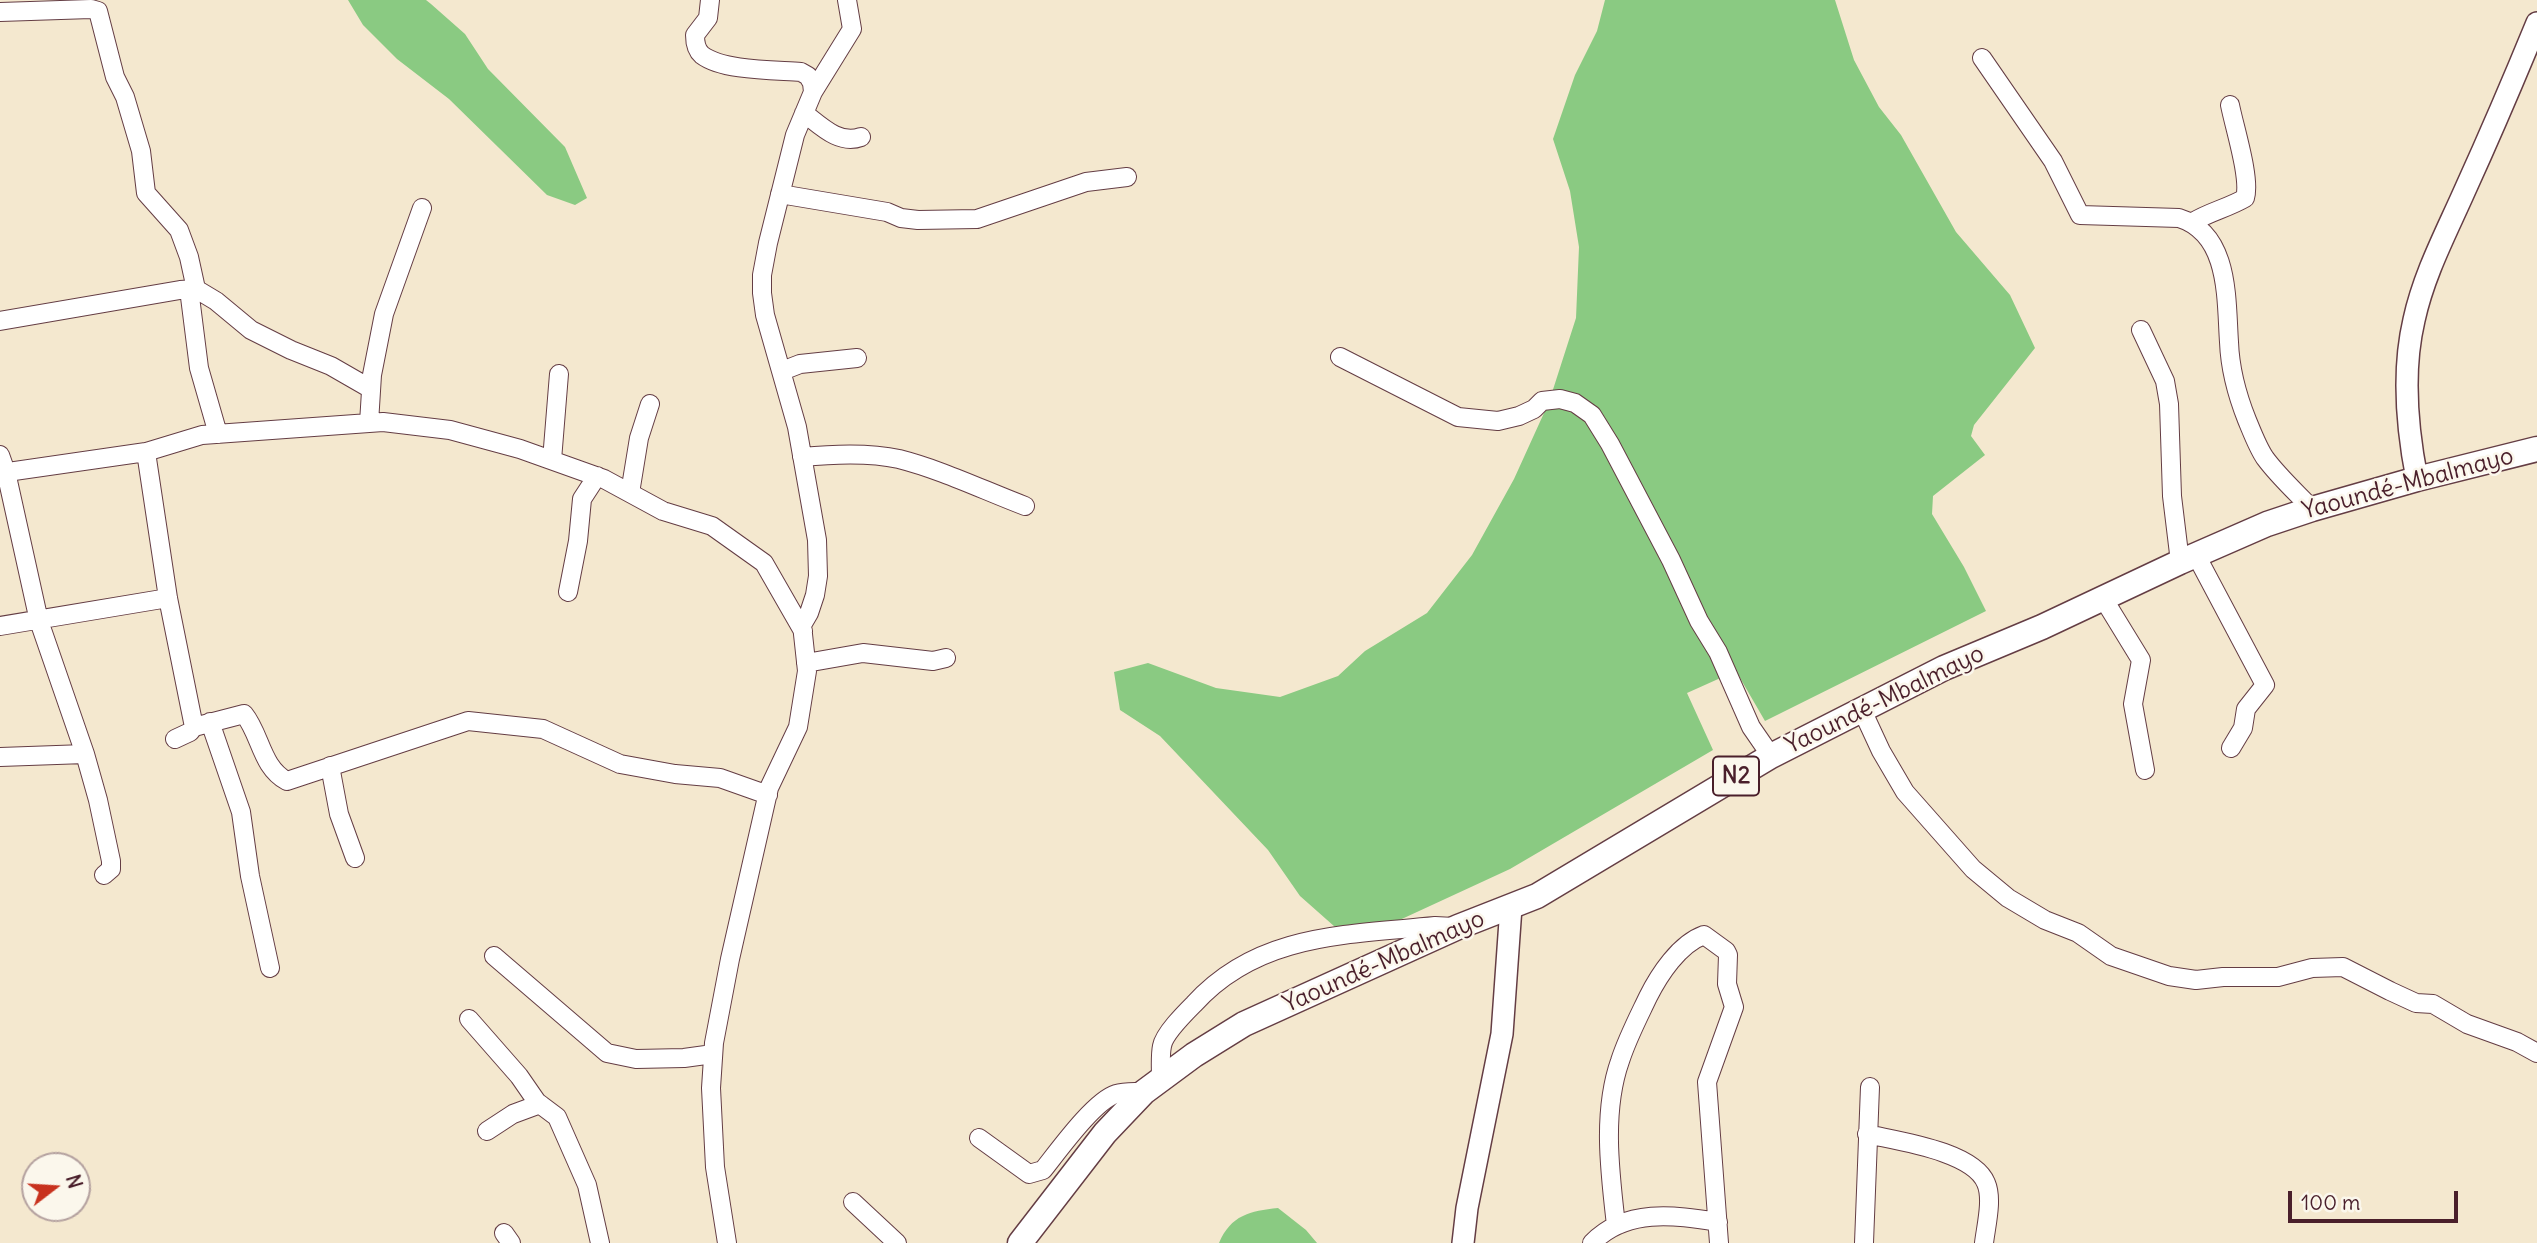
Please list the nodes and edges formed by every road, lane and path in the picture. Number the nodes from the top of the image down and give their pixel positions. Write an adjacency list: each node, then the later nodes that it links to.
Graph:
1 (710, 0): 6 (street)
2 (848, 0): 6 (street)
3 (0, 12): 14 (street)
4 (2537, 23): 31 (main road)
5 (1982, 58): 13 (street)
6 (813, 92): 8 (street)
7 (2230, 105): 13 (street)
8 (804, 113): 9 (street); 11 (street)
9 (862, 137)
10 (1127, 177): 11 (street)
11 (780, 194): 19 (street)
12 (422, 208): 21 (street)
13 (2193, 222): 34 (street)
14 (193, 289): 15 (street); 21 (street); 24 (street)
15 (0, 321)
16 (2141, 330): 35 (street)
17 (1340, 357): 49 (street)
18 (857, 358): 19 (street)
19 (782, 371): 27 (street)
20 (559, 374): 28 (street)
21 (371, 389): 23 (street)
22 (650, 404): 32 (street)
23 (369, 423): 24 (street); 28 (street)
24 (218, 434): 26 (street)
25 (2537, 449): 31 (highway, Yaoundé-Mbalmayo / N2)
26 (146, 452): 29 (street); 37 (street)
27 (802, 457): 33 (street); 41 (street)
28 (552, 460): 30 (street)
29 (2, 467): 39 (street)
30 (597, 477): 32 (street); 36 (street)
31 (2417, 479): 34 (highway, Yaoundé-Mbalmayo / N2)
32 (630, 493): 41 (street)
33 (1025, 506)
34 (2312, 509): 35 (highway, Yaoundé-Mbalmayo / N2)
35 (2188, 559): 38 (highway, Yaoundé-Mbalmayo / N2); 47 (street)
36 (568, 592)
37 (167, 598): 39 (street); 45 (street)
38 (2103, 598): 44 (highway, Yaoundé-Mbalmayo / N2); 52 (street)
39 (39, 621): 40 (street); 48 (street)
40 (0, 626)
41 (803, 631): 43 (street)
42 (946, 658): 43 (street)
43 (806, 663): 53 (street)
44 (1861, 710): 49 (highway, Yaoundé-Mbalmayo / N2); 61 (street)
45 (202, 724): 46 (street); 51 (street); 59 (street)
46 (175, 739)
47 (2231, 748)
48 (85, 754): 50 (street); 55 (street)
49 (1771, 756): 56 (highway, Yaoundé-Mbalmayo / N2)
50 (0, 757)
51 (330, 766): 53 (street); 54 (street)
52 (2145, 771)
53 (768, 795): 62 (street)
54 (355, 858)
55 (104, 876)
56 (1511, 907): 57 (highway, Yaoundé-Mbalmayo / N2); 76 (main road)
57 (1458, 928): 63 (highway, Yaoundé-Mbalmayo / N2); 63 (street)
58 (494, 956): 62 (street)
59 (270, 968)
60 (469, 1019): 65 (street)
61 (2537, 1053)
62 (713, 1054): 73 (street)
63 (1153, 1085): 68 (street); 75 (highway, Yaoundé-Mbalmayo / N2)
64 (1870, 1087): 67 (street)
65 (540, 1104): 66 (street); 72 (street)
66 (487, 1131)
67 (1867, 1134): 79 (street); 80 (street)
68 (979, 1138)
69 (853, 1202): 74 (street)
70 (1718, 1222): 71 (street); 71 (street); 78 (street)
71 (1616, 1225): 77 (street)
72 (600, 1243)
73 (727, 1243)
74 (897, 1243)
75 (1020, 1243)
76 (1463, 1243)
77 (1592, 1243)
78 (1719, 1243)
79 (1864, 1243)
80 (1984, 1243)

